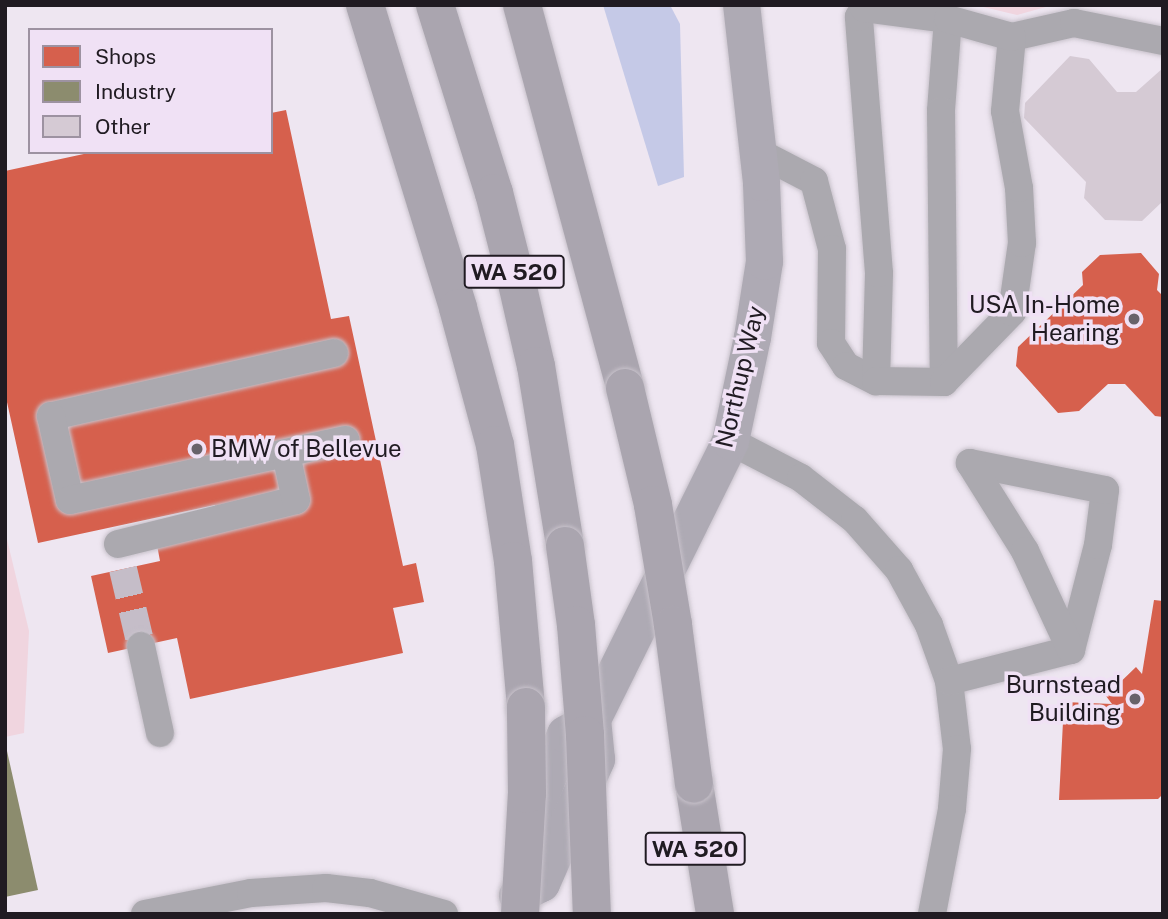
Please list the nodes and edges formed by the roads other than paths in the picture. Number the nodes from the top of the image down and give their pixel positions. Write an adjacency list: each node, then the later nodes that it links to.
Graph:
1 (365, 5): 21 (highway, bridge)
2 (435, 5): 24 (highway, WA 520, bridge)
3 (522, 5): 20 (highway, WA 520, bridge)
4 (741, 5): 8 (main road, Northup Way)
5 (948, 19): 6 (street); 10 (street); 11 (street)
6 (1012, 37): 7 (street); 11 (street)
7 (1163, 41)
8 (758, 152): 10 (street); 13 (main road, Northup Way)
9 (334, 353): 14 (street)
10 (876, 381): 11 (street)
11 (944, 382)
12 (346, 440): 14 (street)
13 (730, 441): 18 (street); 21 (main road, Northup Way)
14 (286, 454): 15 (street)
15 (119, 550)
16 (141, 646): 19 (street)
17 (1071, 650): 17 (street); 18 (street)
18 (949, 681): 27 (street)
19 (160, 733)
20 (694, 784): 25 (highway, WA 520); 26 (highway)
21 (515, 908)
22 (145, 914): 23 (street)
23 (444, 914)
24 (592, 914)
25 (696, 914)
26 (715, 914)
27 (932, 914)

